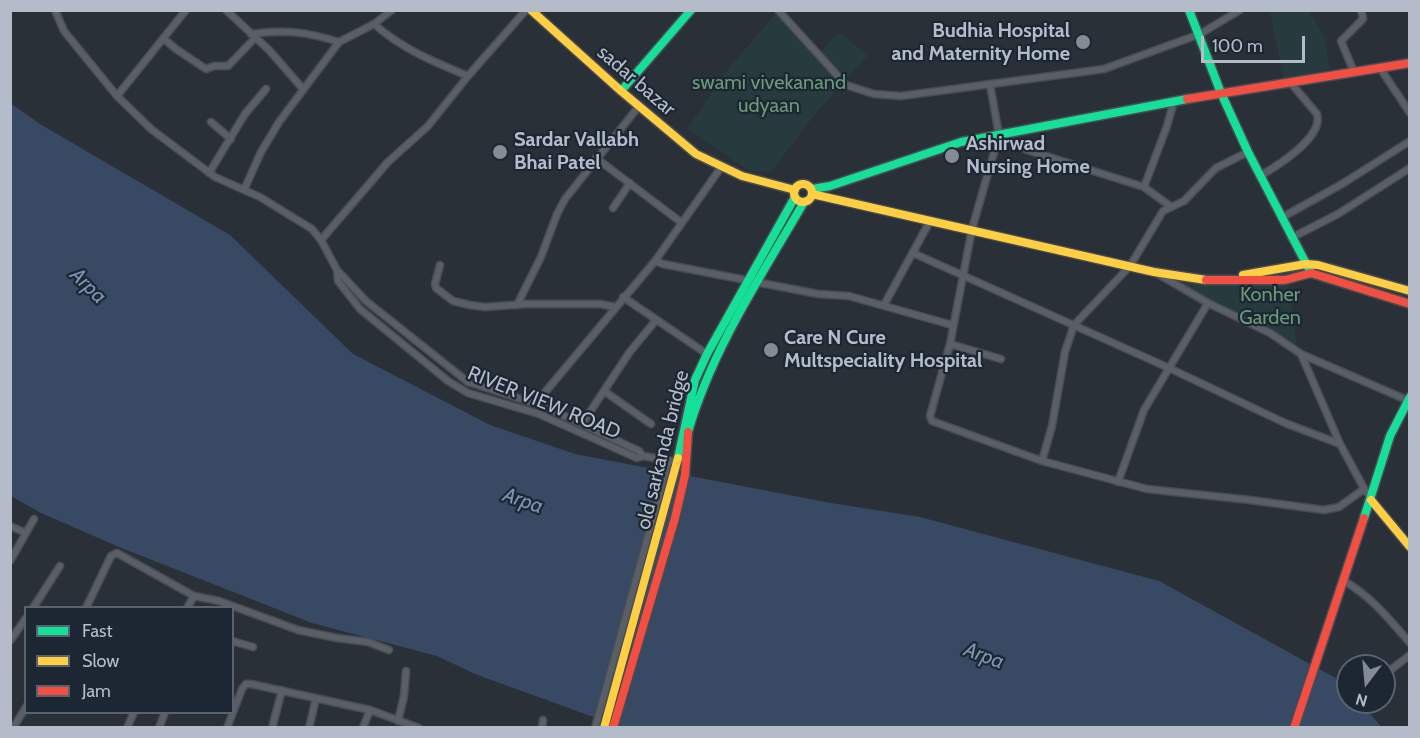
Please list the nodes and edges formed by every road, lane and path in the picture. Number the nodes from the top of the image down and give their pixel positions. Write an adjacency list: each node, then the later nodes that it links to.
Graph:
1 (55, 10): 26 (street, RIVER VIEW ROAD)
2 (186, 10): 14 (street)
3 (226, 10): 13 (street)
4 (392, 10): 11 (street)
5 (529, 10): 19 (street); 24 (main road, sadar bazar)
6 (691, 10): 24 (main road)
7 (778, 10): 21 (street)
8 (1189, 10): 12 (main road)
9 (1240, 10): 12 (street)
10 (1361, 10): 18 (street)
11 (374, 24): 15 (street); 19 (street)
12 (1200, 34): 21 (street); 25 (main road)
13 (253, 36): 14 (street); 15 (street); 22 (street)
14 (164, 39): 26 (street)
15 (339, 42): 22 (street)
16 (1410, 63): 17 (main road)
17 (1380, 68): 18 (main road); 29 (street)
18 (1354, 72): 20 (main road)
19 (468, 76): 53 (street)
20 (1290, 82): 25 (main road); 39 (street)
21 (990, 84): 31 (street)
22 (303, 89): 42 (street)
23 (266, 90): 32 (street)
24 (621, 91): 28 (main road, sadar bazar)
25 (1221, 93): 27 (main road); 34 (main road)
26 (117, 96): 38 (street, RIVER VIEW ROAD)
27 (1174, 101): 31 (main road); 41 (street)
28 (639, 106): 35 (street); 36 (main road, sadar bazar)
29 (1410, 112)
30 (212, 122): 32 (street)
31 (999, 135): 41 (street); 43 (main road); 51 (street)
32 (231, 139): 38 (street)
33 (1410, 141): 48 (street)
34 (1248, 152): 39 (main road); 46 (street)
35 (596, 158): 40 (street); 70 (street)
36 (722, 166): 44 (main road, sadar bazar); 50 (street)
37 (1410, 168): 52 (street)
38 (210, 173): 42 (street, RIVER VIEW ROAD)
39 (1260, 176): 48 (main road)
40 (630, 183): 47 (street); 50 (street)
41 (1144, 187): 46 (street)
42 (244, 190): 53 (street, RIVER VIEW ROAD)
43 (812, 191): 44 (main road); 45 (main road); 49 (main road)
44 (795, 193): 45 (main road); 64 (main road, old sarkanda bridge)
45 (804, 202): 65 (main road)
46 (1170, 206): 58 (street)
47 (613, 208)
48 (1281, 218): 52 (main road)
49 (930, 221): 51 (main road); 54 (street)
50 (682, 223): 55 (street)
51 (972, 229): 58 (main road); 62 (street)
52 (1291, 238): 56 (main road)
53 (321, 240): 59 (street, RIVER VIEW ROAD)
54 (913, 254): 62 (street); 71 (street)
55 (655, 261): 64 (street); 67 (street)
56 (1306, 264): 61 (main road); 63 (main road); 66 (main road)
57 (440, 265): 70 (street)
58 (1130, 266): 60 (main road); 75 (street)
59 (337, 270): 83 (street, RIVER VIEW ROAD); 87 (street, RIVER VIEW ROAD)
60 (1154, 272): 63 (main road); 68 (street)
61 (1311, 273): 63 (main road); 69 (main road)
62 (963, 274): 74 (street); 75 (street)
63 (1199, 278)
64 (748, 282): 65 (street); 77 (main road, old sarkanda bridge)
65 (758, 283): 71 (street); 135 (main road)
66 (1410, 291)
67 (623, 297): 72 (street); 73 (street)
68 (1208, 303): 78 (street); 80 (street)
69 (1410, 304)
70 (517, 305): 72 (street)
71 (884, 305): 74 (street)
72 (615, 308): 83 (street)
73 (656, 320): 77 (street); 81 (street)
74 (952, 325): 76 (street)
75 (1074, 325): 80 (street); 89 (street)
76 (950, 344): 79 (street); 89 (street)
77 (707, 354): 88 (main road, old sarkanda bridge)
78 (1301, 354): 82 (street); 86 (street)
79 (1000, 359)
80 (1169, 368): 86 (street); 90 (street)
81 (604, 391): 84 (street); 85 (street)
82 (1408, 399): 92 (main road)
83 (536, 403): 84 (street, RIVER VIEW ROAD)
84 (582, 424): 87 (street, RIVER VIEW ROAD)
85 (651, 424)
86 (1340, 444): 91 (street)
87 (643, 456): 88 (street, RIVER VIEW ROAD)
88 (673, 461): 133 (street); 134 (main road, old sarkanda bridge)
89 (1042, 461): 90 (street)
90 (1118, 482): 91 (street)
91 (1364, 489): 92 (street)
92 (1371, 500): 96 (main road); 99 (main road)
93 (34, 519): 95 (street)
94 (10, 526): 95 (street)
95 (26, 533): 97 (street)
96 (1410, 547)
97 (10, 561)
98 (60, 566): 101 (street)
99 (1343, 585): 109 (street); 136 (main road)
100 (194, 596): 102 (street); 103 (street); 104 (street)
101 (34, 606)
102 (87, 606)
103 (188, 606)
104 (233, 606)
105 (234, 607): 111 (street)
106 (24, 621): 107 (street)
107 (10, 641)
108 (234, 642): 110 (street)
109 (1410, 643)
110 (253, 647)
111 (389, 650)
112 (1410, 655): 113 (street)
113 (1396, 666)
114 (406, 671): 122 (street)
115 (282, 690): 116 (street); 119 (street); 127 (street)
116 (316, 698): 118 (street); 128 (street)
117 (24, 710): 124 (street)
118 (370, 710): 122 (street); 129 (street)
119 (234, 711)
120 (133, 714): 125 (street)
121 (233, 714): 126 (street)
122 (395, 720): 130 (street); 131 (street)
123 (543, 720): 132 (street)
124 (13, 728)
125 (127, 728)
126 (227, 728)
127 (272, 728)
128 (309, 728)
129 (363, 728)
130 (390, 728)
131 (419, 728)
132 (542, 728)
133 (595, 728)
134 (604, 728)
135 (613, 728)
136 (1294, 728)

